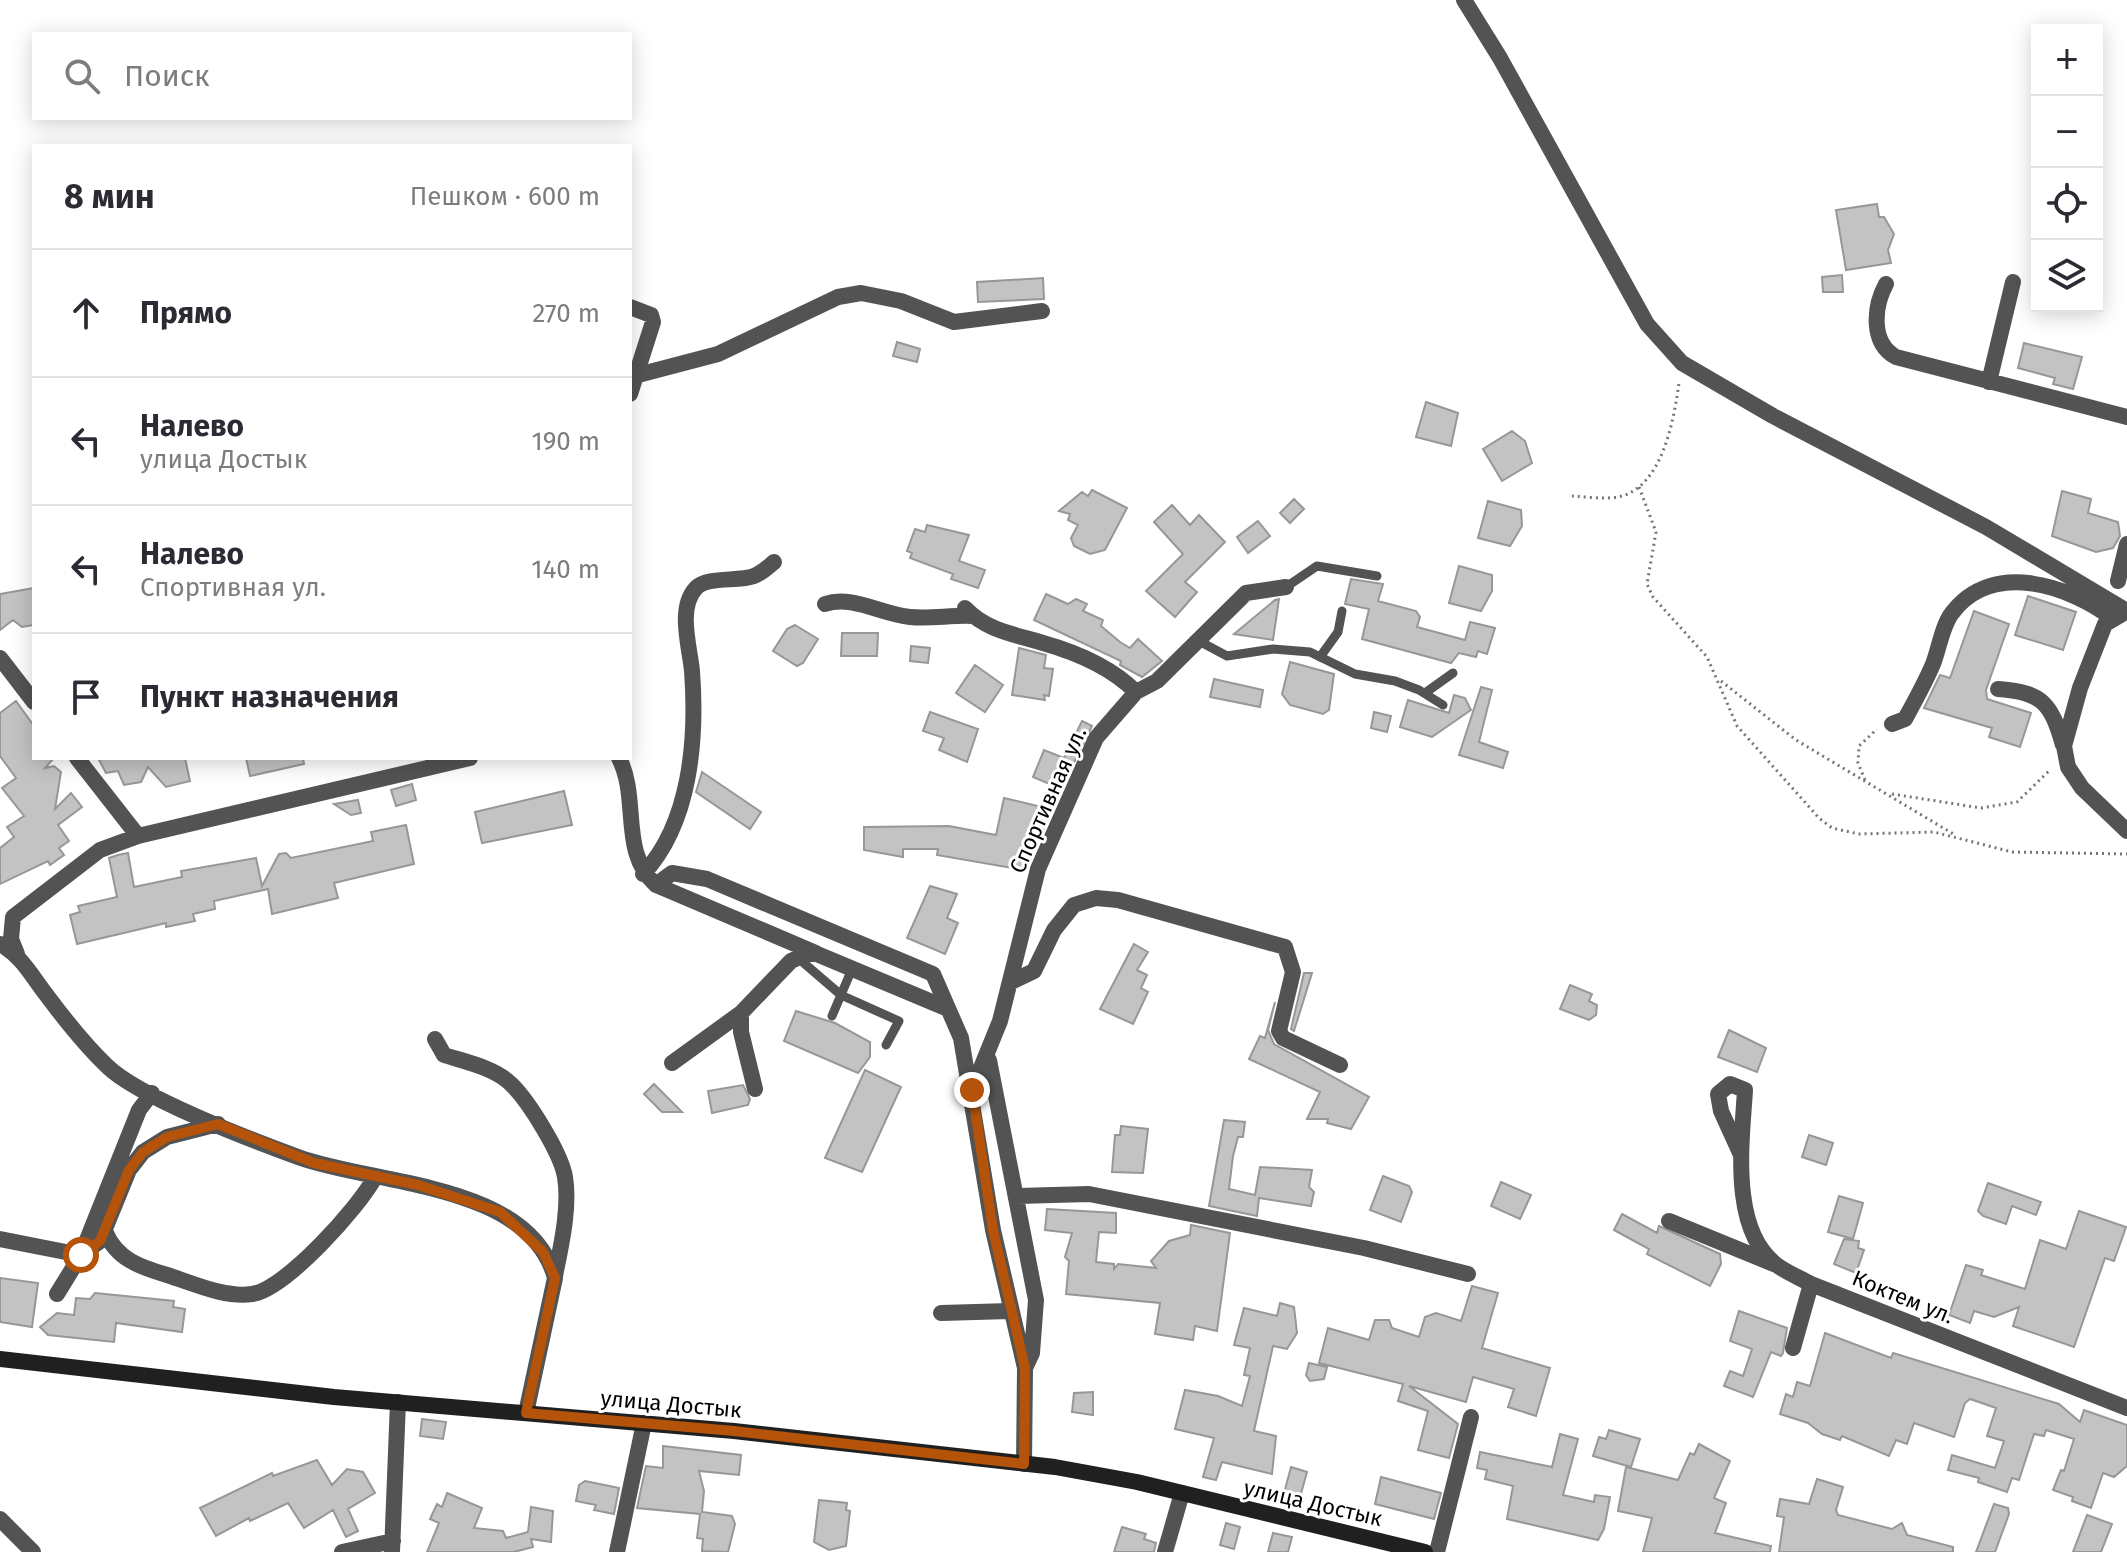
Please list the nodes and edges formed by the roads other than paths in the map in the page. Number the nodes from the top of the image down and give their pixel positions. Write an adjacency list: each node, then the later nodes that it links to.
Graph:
1 (1464, 0): 17 (street)
2 (2013, 282): 7 (street)
3 (1886, 284): 7 (street)
4 (632, 308): 6 (street)
5 (1042, 311): 6 (street)
6 (638, 375): 8 (street)
7 (1989, 382): 9 (street)
8 (632, 389)
9 (2127, 417)
10 (2127, 544): 13 (street)
11 (774, 562): 36 (street)
12 (1377, 576): 14 (lane)
13 (2118, 581)
14 (1286, 587): 18 (street, Спортивная ул.)
15 (825, 604): 25 (street)
16 (1342, 611): 19 (lane)
17 (2122, 614): 29 (street); 30 (street)
18 (1197, 640): 19 (lane); 25 (street, Спортивная ул.)
19 (1320, 657): 26 (lane)
20 (0, 658): 23 (street)
21 (32, 673): 23 (street)
22 (1453, 673): 26 (lane)
23 (14, 677): 27 (street)
24 (1998, 689): 30 (street)
25 (1136, 692): 42 (street, Спортивная ул.)
26 (1425, 693): 28 (lane)
27 (32, 700)
28 (1443, 705)
29 (1892, 724)
30 (2064, 746): 34 (street)
31 (79, 760): 35 (street)
32 (461, 760): 35 (street)
33 (620, 760): 36 (street)
34 (2127, 831)
35 (138, 836): 38 (street)
36 (650, 879): 39 (street); 44 (street)
37 (0, 944): 38 (street)
38 (17, 954): 54 (street)
39 (817, 954): 40 (street); 41 (street)
40 (798, 958): 43 (lane); 45 (street)
41 (852, 969): 43 (lane); 44 (street)
42 (1011, 982): 49 (street, Спортивная ул.); 51 (street)
43 (841, 995): 46 (lane); 48 (lane)
44 (947, 1009): 53 (street)
45 (741, 1013): 50 (street); 52 (street)
46 (832, 1016)
47 (435, 1039): 65 (street)
48 (886, 1045)
49 (988, 1056): 53 (street, Спортивная ул.); 58 (street)
50 (672, 1063)
51 (1340, 1065)
52 (755, 1089)
53 (972, 1090): 68 (street)
54 (152, 1093): 55 (street); 62 (street)
55 (218, 1124): 57 (street); 60 (street)
56 (1741, 1155): 63 (street, Коктем ул.)
57 (375, 1177): 60 (street); 65 (street)
58 (1018, 1196): 64 (street); 72 (street)
59 (1669, 1221): 63 (street)
60 (105, 1231): 62 (street)
61 (0, 1239): 62 (street)
62 (81, 1255): 67 (street)
63 (1776, 1265): 66 (street, Коктем ул.)
64 (1468, 1274)
65 (555, 1278): 75 (street)
66 (1811, 1284): 70 (street); 74 (street, Коктем ул.)
67 (57, 1294)
68 (1010, 1311): 69 (street); 72 (street)
69 (941, 1313)
70 (1793, 1348)
71 (0, 1359): 73 (main road, улица Достык)
72 (1025, 1368): 78 (street)
73 (398, 1402): 75 (main road, улица Достык); 81 (street)
74 (2127, 1408)
75 (526, 1413): 77 (main road, улица Достык)
76 (1471, 1417): 87 (street)
77 (644, 1423): 78 (main road, улица Достык); 84 (street)
78 (1024, 1464): 79 (main road, улица Достык)
79 (1182, 1493): 85 (street); 86 (main road, улица Достык)
80 (0, 1519): 82 (street)
81 (392, 1546): 83 (street)
82 (33, 1552)
83 (342, 1552)
84 (617, 1552)
85 (1165, 1552)
86 (1425, 1552)
87 (1437, 1552)

